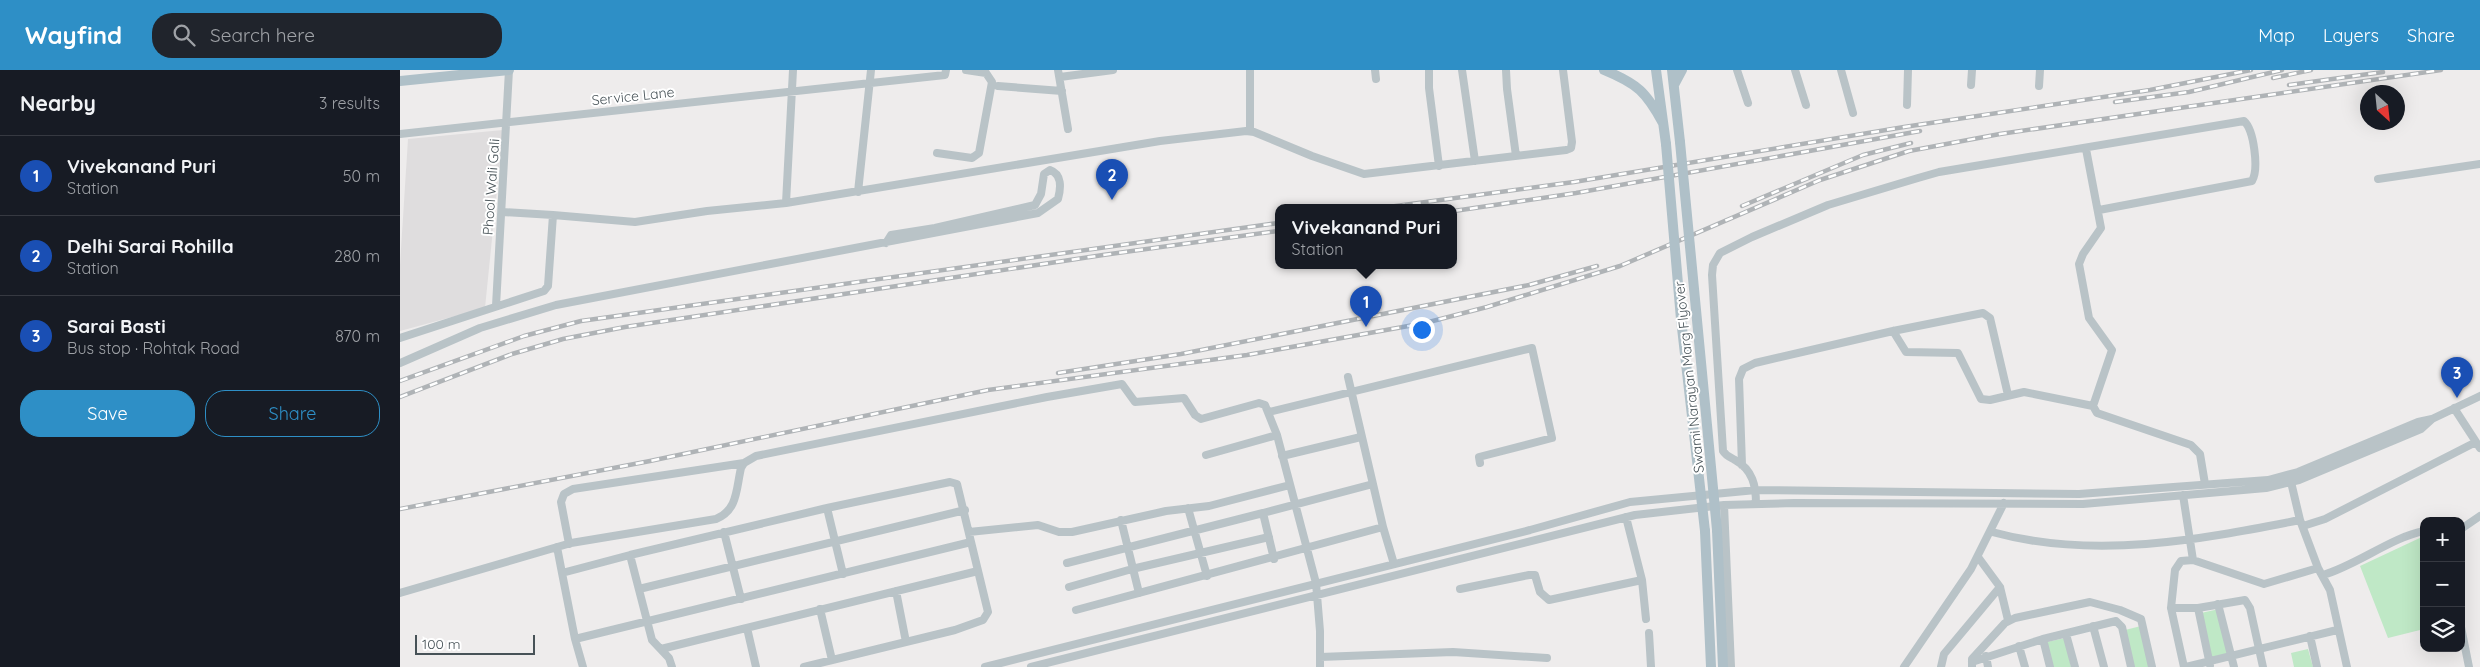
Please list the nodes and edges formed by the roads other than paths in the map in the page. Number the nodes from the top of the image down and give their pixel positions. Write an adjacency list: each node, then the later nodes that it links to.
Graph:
1 (509, 70): 25 (main road); 37 (street, Phool Wali Gali)
2 (793, 70): 32 (street)
3 (871, 70): 26 (street)
4 (946, 70): 26 (street, Service Lane)
5 (966, 70): 43 (street)
6 (1113, 70): 23 (street)
7 (1250, 70): 40 (street)
8 (1375, 70): 24 (street)
9 (1430, 70): 47 (street)
10 (1462, 70): 45 (street)
11 (1506, 70): 44 (street)
12 (1563, 70): 44 (street)
13 (1604, 70): 38 (main road)
14 (1656, 70): 38 (main road, Swami Narayan Marg Flyover)
15 (1672, 70): 28 (main road, Swami Narayan Marg Flyover)
16 (1682, 70): 28 (main road)
17 (1737, 70): 33 (street)
18 (1795, 70): 34 (street)
19 (1841, 70): 36 (street)
20 (1908, 70): 35 (street)
21 (1972, 70): 27 (street)
22 (2040, 70): 30 (street)
23 (1059, 74): 31 (street)
24 (1376, 80)
25 (400, 81)
26 (870, 84): 32 (street, Service Lane); 49 (street)
27 (1971, 84)
28 (1674, 85): 170 (main road, Swami Narayan Marg Flyover, bridge)
29 (998, 86): 31 (street)
30 (2039, 86)
31 (1062, 91): 39 (street)
32 (792, 92): 37 (street, Service Lane); 50 (street)
33 (1748, 103)
34 (1806, 105)
35 (1907, 105)
36 (1853, 113)
37 (508, 122): 41 (street, Service Lane); 52 (street, Phool Wali Gali)
38 (1663, 123): 169 (main road, Swami Narayan Marg Flyover, bridge)
39 (1068, 129)
40 (1250, 131): 47 (street); 49 (street)
41 (400, 134)
42 (2086, 149): 51 (street); 51 (street); 74 (street)
43 (937, 153)
44 (1516, 156): 45 (street)
45 (1475, 161): 47 (street)
46 (2480, 164): 48 (street)
47 (1439, 166)
48 (2378, 179)
49 (858, 192): 50 (street)
50 (786, 203): 53 (street)
51 (2099, 210): 63 (street)
52 (502, 212): 53 (street); 55 (street, Phool Wali Gali)
53 (553, 215): 55 (street)
54 (886, 242): 54 (street); 58 (street)
55 (496, 306): 57 (street)
56 (1893, 331): 61 (street); 61 (street); 74 (street)
57 (400, 338)
58 (400, 363)
59 (1348, 377): 60 (street)
60 (1350, 392): 65 (street); 68 (street); 73 (street)
61 (2008, 395): 63 (street)
62 (2480, 396): 64 (street)
63 (2093, 406): 77 (street)
64 (2454, 408): 66 (street); 69 (street)
65 (1269, 412): 67 (street); 72 (street)
66 (2432, 419): 75 (street); 77 (street)
67 (1277, 435): 70 (street); 71 (street)
68 (1361, 437): 71 (street); 76 (street)
69 (2478, 445): 92 (street)
70 (1206, 455)
71 (1282, 456): 78 (street)
72 (744, 463): 104 (street); 104 (street)
73 (1480, 463)
74 (1742, 465): 79 (street)
75 (2291, 482): 80 (street); 92 (street)
76 (1373, 484): 81 (street); 94 (street)
77 (2205, 484): 79 (street)
78 (1290, 485): 81 (street); 86 (street)
79 (1756, 490): 82 (street); 114 (street)
80 (2183, 495): 83 (street); 101 (street)
81 (1295, 504): 88 (street); 107 (street)
82 (1756, 504): 83 (street); 84 (street)
83 (2004, 504): 98 (street)
84 (1724, 505): 90 (street); 171 (street)
85 (827, 508): 87 (street); 96 (street); 103 (street)
86 (1188, 508): 91 (street); 95 (street)
87 (964, 510): 97 (street); 103 (street)
88 (1263, 512): 95 (street); 100 (street)
89 (2480, 516): 93 (street)
90 (1626, 517): 122 (street); 131 (street)
91 (1121, 520): 97 (street); 106 (street)
92 (2301, 523): 101 (street); 118 (street)
93 (2465, 526)
94 (1383, 527): 107 (street); 114 (street)
95 (1195, 530): 106 (street); 108 (street)
96 (724, 532): 109 (street); 115 (street)
97 (969, 532): 102 (street)
98 (1992, 532): 101 (street); 110 (street)
99 (2420, 532): 118 (street)
100 (1269, 537): 108 (street); 111 (street)
101 (2189, 540): 112 (street)
102 (971, 542): 117 (street); 120 (street)
103 (835, 543): 115 (street); 120 (street)
104 (569, 544): 105 (street)
105 (556, 546): 119 (street); 129 (street)
106 (1127, 548): 113 (street); 116 (street)
107 (1308, 549): 111 (street); 123 (street)
108 (1202, 552): 116 (street); 121 (street)
109 (630, 555): 119 (street); 126 (street)
110 (1978, 557): 125 (street); 172 (street)
111 (1274, 558): 121 (street)
112 (2193, 560): 118 (street); 134 (street)
113 (1067, 563)
114 (1394, 564): 123 (street)
115 (733, 566): 126 (street); 132 (street)
116 (1132, 569): 124 (street); 130 (street)
117 (978, 570): 128 (street); 149 (street)
118 (2320, 572): 143 (street)
119 (562, 573): 147 (street)
120 (843, 574): 132 (street)
121 (1208, 576): 130 (street)
122 (1642, 580): 127 (street); 138 (street)
123 (1316, 583): 131 (street); 165 (street)
124 (1069, 587)
125 (2000, 587): 139 (street); 173 (street)
126 (639, 589): 140 (street)
127 (1460, 589)
128 (896, 591): 136 (street); 149 (street)
129 (400, 593)
130 (1139, 593): 137 (street)
131 (1318, 595): 156 (street); 166 (street)
132 (741, 599): 140 (street)
133 (2218, 604): 135 (street); 153 (street); 155 (street)
134 (2170, 608): 135 (street); 181 (street)
135 (2198, 608): 159 (street)
136 (820, 610): 142 (street); 158 (street)
137 (1076, 610)
138 (1646, 619)
139 (2008, 620): 160 (street); 180 (street)
140 (648, 622): 147 (street); 152 (street)
141 (2093, 626): 145 (street); 178 (street); 179 (street)
142 (747, 628): 152 (street); 163 (street)
143 (2337, 630): 146 (street); 185 (street)
144 (1649, 633): 168 (street)
145 (2066, 634): 148 (street); 177 (street)
146 (2310, 636): 153 (street); 184 (street)
147 (575, 639): 161 (street)
148 (2043, 639): 150 (street); 176 (street)
149 (906, 642): 158 (street)
150 (2019, 646): 154 (street); 175 (street)
151 (2465, 647): 186 (street)
152 (661, 649): 162 (street)
153 (2260, 650): 155 (street); 183 (street)
154 (1986, 656): 160 (street); 174 (street)
155 (2232, 656): 159 (street); 182 (street)
156 (1320, 657): 157 (street); 167 (street)
157 (1547, 658)
158 (832, 660): 164 (street)
159 (2210, 664): 181 (street)
160 (1971, 665)
161 (583, 667)
162 (672, 667)
163 (756, 667)
164 (804, 667)
165 (986, 667)
166 (1031, 667)
167 (1320, 667)
168 (1651, 667)
169 (1711, 667)
170 (1723, 667)
171 (1731, 667)
172 (1904, 667)
173 (1941, 667)
174 (1988, 667)
175 (2025, 667)
176 (2050, 667)
177 (2075, 667)
178 (2104, 667)
179 (2130, 667)
180 (2152, 667)
181 (2185, 667)
182 (2234, 667)
183 (2263, 667)
184 (2317, 667)
185 (2347, 667)
186 (2469, 667)

